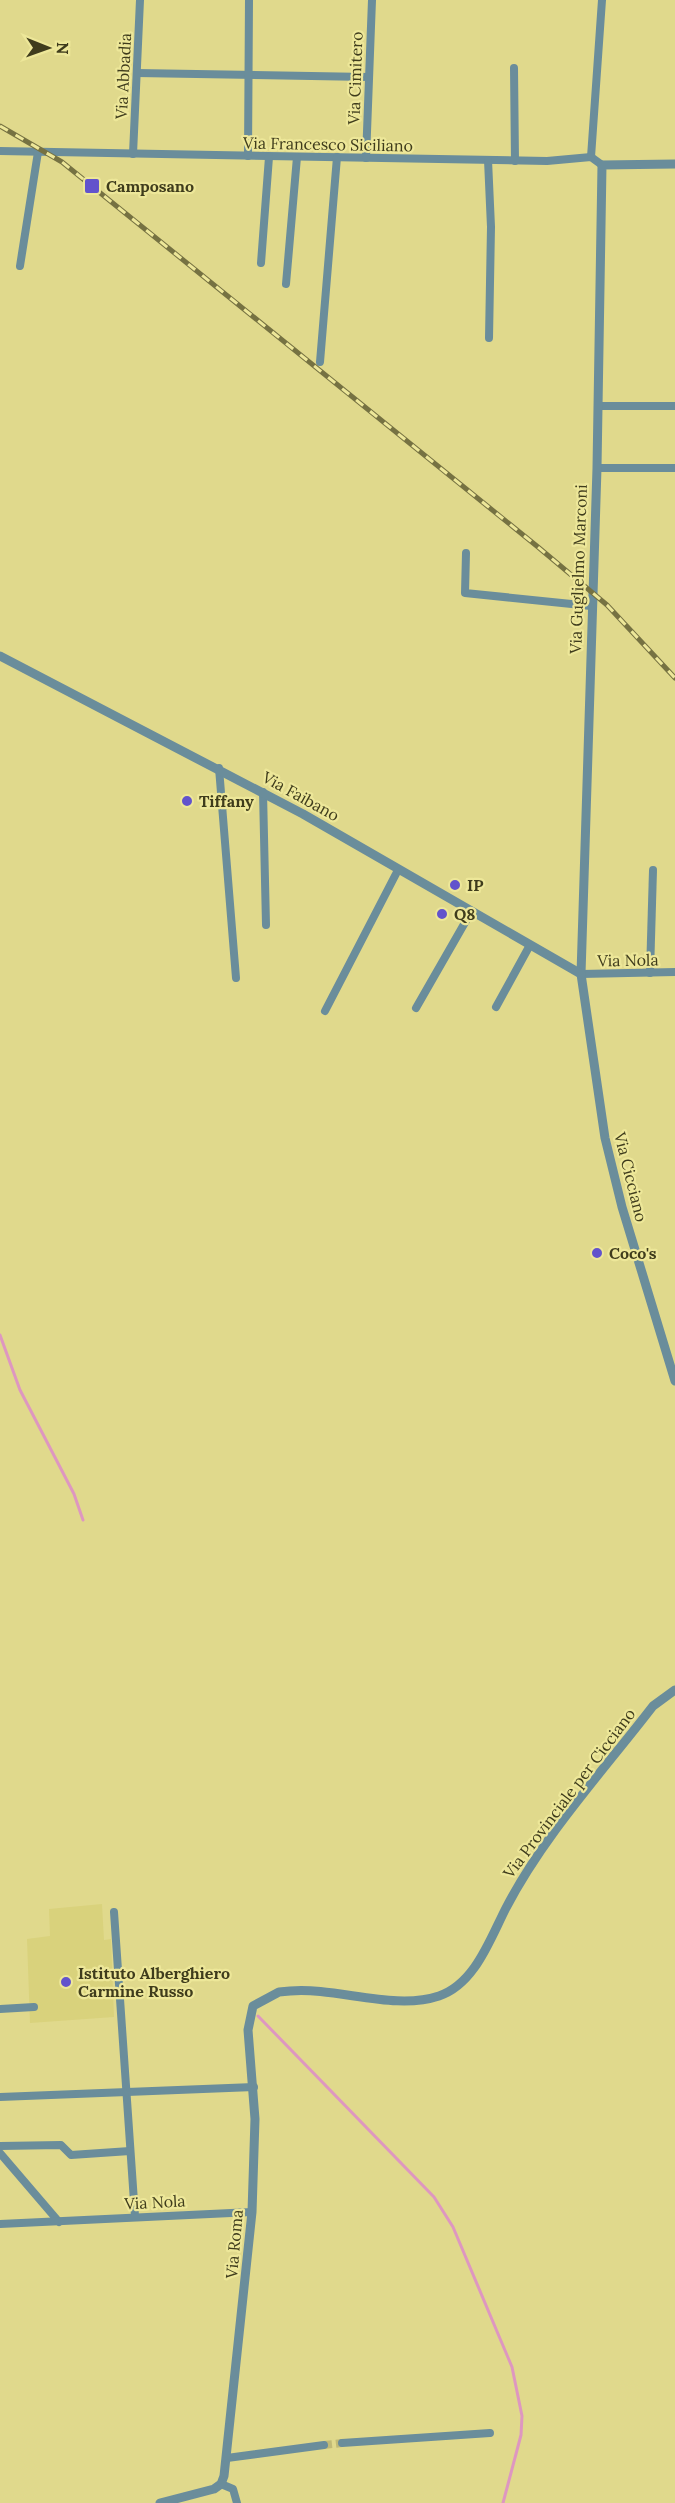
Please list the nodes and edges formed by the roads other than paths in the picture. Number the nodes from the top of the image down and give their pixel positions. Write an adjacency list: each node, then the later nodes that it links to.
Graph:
1 (140, 0): 6 (street, Via Abbadia)
2 (249, 0): 7 (street)
3 (372, 0): 8 (street, Via Cimitero)
4 (602, 0): 16 (street)
5 (514, 68): 19 (street)
6 (137, 73): 7 (street); 11 (street, Via Abbadia)
7 (248, 75): 8 (street); 12 (street)
8 (368, 77): 17 (street, Via Cimitero)
9 (0, 151): 10 (street, Via Francesco Siciliano)
10 (38, 152): 11 (street, Via Francesco Siciliano); 23 (street)
11 (133, 154): 12 (street, Via Francesco Siciliano)
12 (248, 156): 13 (street, Via Francesco Siciliano)
13 (269, 157): 14 (street, Via Francesco Siciliano); 22 (street)
14 (297, 157): 15 (street, Via Francesco Siciliano); 24 (street)
15 (337, 157): 17 (street, Via Francesco Siciliano); 26 (street)
16 (591, 157): 19 (street, Via Francesco Siciliano); 21 (street)
17 (366, 158): 18 (street, Via Francesco Siciliano)
18 (488, 160): 19 (street, Via Francesco Siciliano); 25 (street)
19 (515, 161)
20 (675, 164): 21 (street)
21 (602, 165): 27 (street, Via Guglielmo Marconi)
22 (261, 263)
23 (20, 266)
24 (286, 284)
25 (489, 338)
26 (321, 362)
27 (598, 406): 28 (street); 29 (street, Via Guglielmo Marconi)
28 (675, 406)
29 (597, 468): 30 (street); 32 (street, Via Guglielmo Marconi)
30 (675, 468)
31 (466, 553): 32 (street)
32 (591, 606): 43 (street, Via Guglielmo Marconi)
33 (0, 656): 34 (street, Via Faibano)
34 (219, 768): 35 (street, Via Faibano); 44 (street)
35 (263, 792): 36 (street, Via Faibano); 39 (street)
36 (398, 870): 38 (street, Via Faibano); 47 (street)
37 (653, 870): 42 (street)
38 (471, 912): 40 (street, Via Faibano); 46 (street)
39 (266, 925)
40 (530, 945): 43 (street, Via Faibano); 45 (street)
41 (675, 972): 42 (street, Via Nola)
42 (650, 973): 43 (street, Via Nola)
43 (581, 975): 48 (street, Via Cicciano)
44 (236, 978)
45 (496, 1006)
46 (416, 1008)
47 (325, 1011)
48 (675, 1382)
49 (675, 1690): 51 (street, Via Provinciale per Cicciano)
50 (114, 1912): 55 (street)
51 (253, 2006): 54 (street, Via Roma)
52 (34, 2007): 53 (street)
53 (0, 2009)
54 (254, 2087): 55 (street); 60 (street, Via Roma)
55 (125, 2092): 56 (street); 58 (street)
56 (0, 2097)
57 (0, 2146): 58 (street)
58 (130, 2151): 61 (street)
59 (0, 2153): 62 (street)
60 (252, 2212): 61 (street, Via Nola); 67 (street, Via Roma)
61 (135, 2216): 62 (street, Via Nola)
62 (59, 2222): 63 (street)
63 (0, 2224)
64 (490, 2433): 65 (street)
65 (342, 2443)
66 (324, 2445): 67 (street)
67 (227, 2458): 68 (street, Via Roma)
68 (221, 2484): 69 (street); 70 (street)
69 (160, 2503)
70 (237, 2503)

